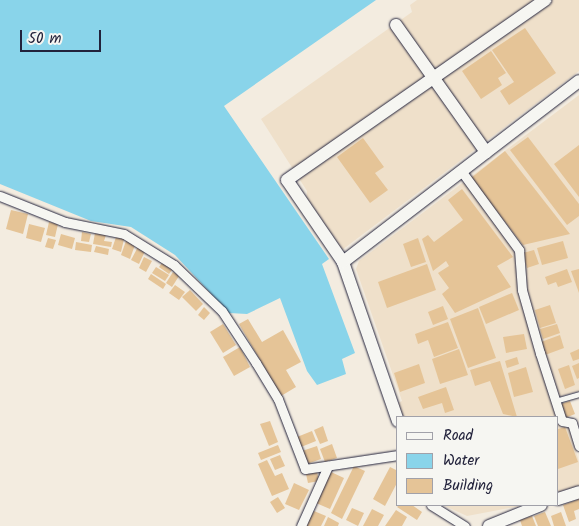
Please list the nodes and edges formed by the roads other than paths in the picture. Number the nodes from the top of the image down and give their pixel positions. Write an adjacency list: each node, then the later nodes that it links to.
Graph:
1 (545, 0): 3 (street)
2 (396, 25): 3 (street)
3 (434, 78): 5 (street); 8 (street)
4 (579, 81): 5 (street)
5 (486, 152): 6 (street)
6 (462, 172): 8 (street); 10 (street)
7 (0, 196): 14 (street)
8 (343, 262): 11 (street)
9 (579, 394): 10 (lane)
10 (555, 401): 12 (street)
11 (396, 416)
12 (579, 446)
13 (396, 455): 14 (street)
14 (328, 466): 19 (street)
15 (579, 492): 16 (street)
16 (559, 499)
17 (433, 506): 20 (street)
18 (539, 506): 21 (street)
19 (301, 526)
20 (465, 526)
21 (489, 526)

